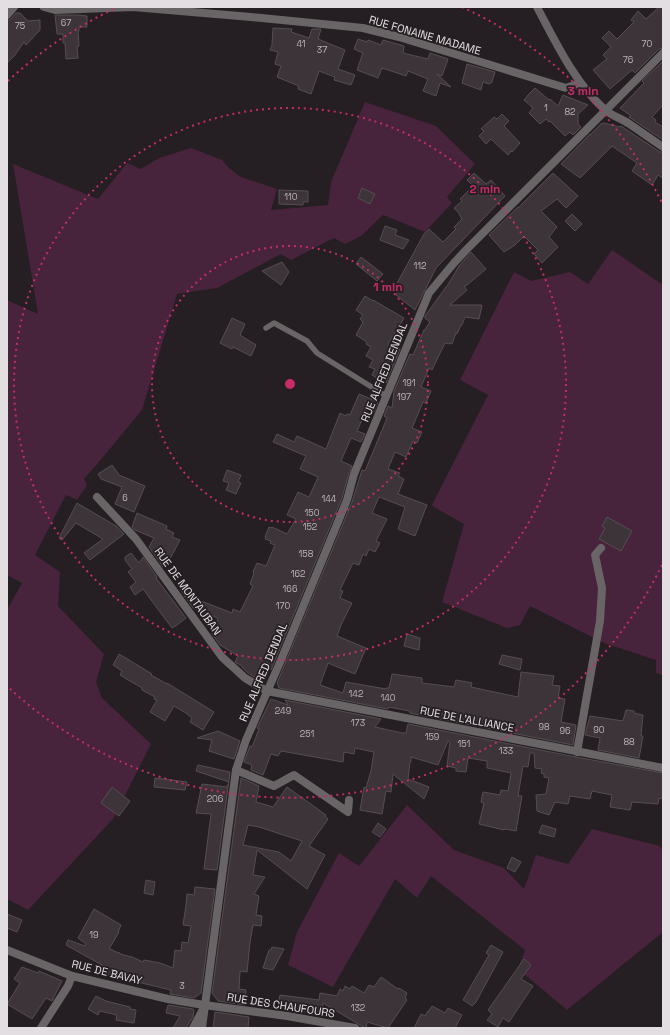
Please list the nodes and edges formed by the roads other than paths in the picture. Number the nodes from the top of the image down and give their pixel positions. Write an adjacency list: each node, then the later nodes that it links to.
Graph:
1 (14, 7): 4 (street)
2 (44, 7): 6 (street, RUE FONAINE MADAME)
3 (537, 7): 6 (street)
4 (7, 15)
5 (663, 53): 7 (street, RUE ALFRED DENDAL)
6 (580, 83): 7 (street)
7 (605, 110): 8 (street); 10 (street, RUE ALFRED DENDAL)
8 (663, 147)
9 (266, 328): 10 (lane)
10 (386, 396): 13 (street, RUE ALFRED DENDAL)
11 (97, 497): 13 (street, RUE DE MONTAUBAN)
12 (601, 548): 14 (street)
13 (267, 691): 14 (street, RUE DE L'ALLIANCE); 16 (street, RUE ALFRED DENDAL)
14 (577, 752): 15 (street, RUE DE L'ALLIANCE)
15 (663, 768)
16 (236, 770): 17 (street); 20 (street, RUE ALFRED DENDAL)
17 (349, 800)
18 (7, 950): 19 (street, RUE DE BAVAY)
19 (72, 976): 20 (street, RUE DE BAVAY); 21 (street)
20 (204, 1005): 22 (street); 23 (street); 24 (street, RUE DES CHAUFOURS)
21 (41, 1028)
22 (194, 1028)
23 (202, 1028)
24 (355, 1028)

